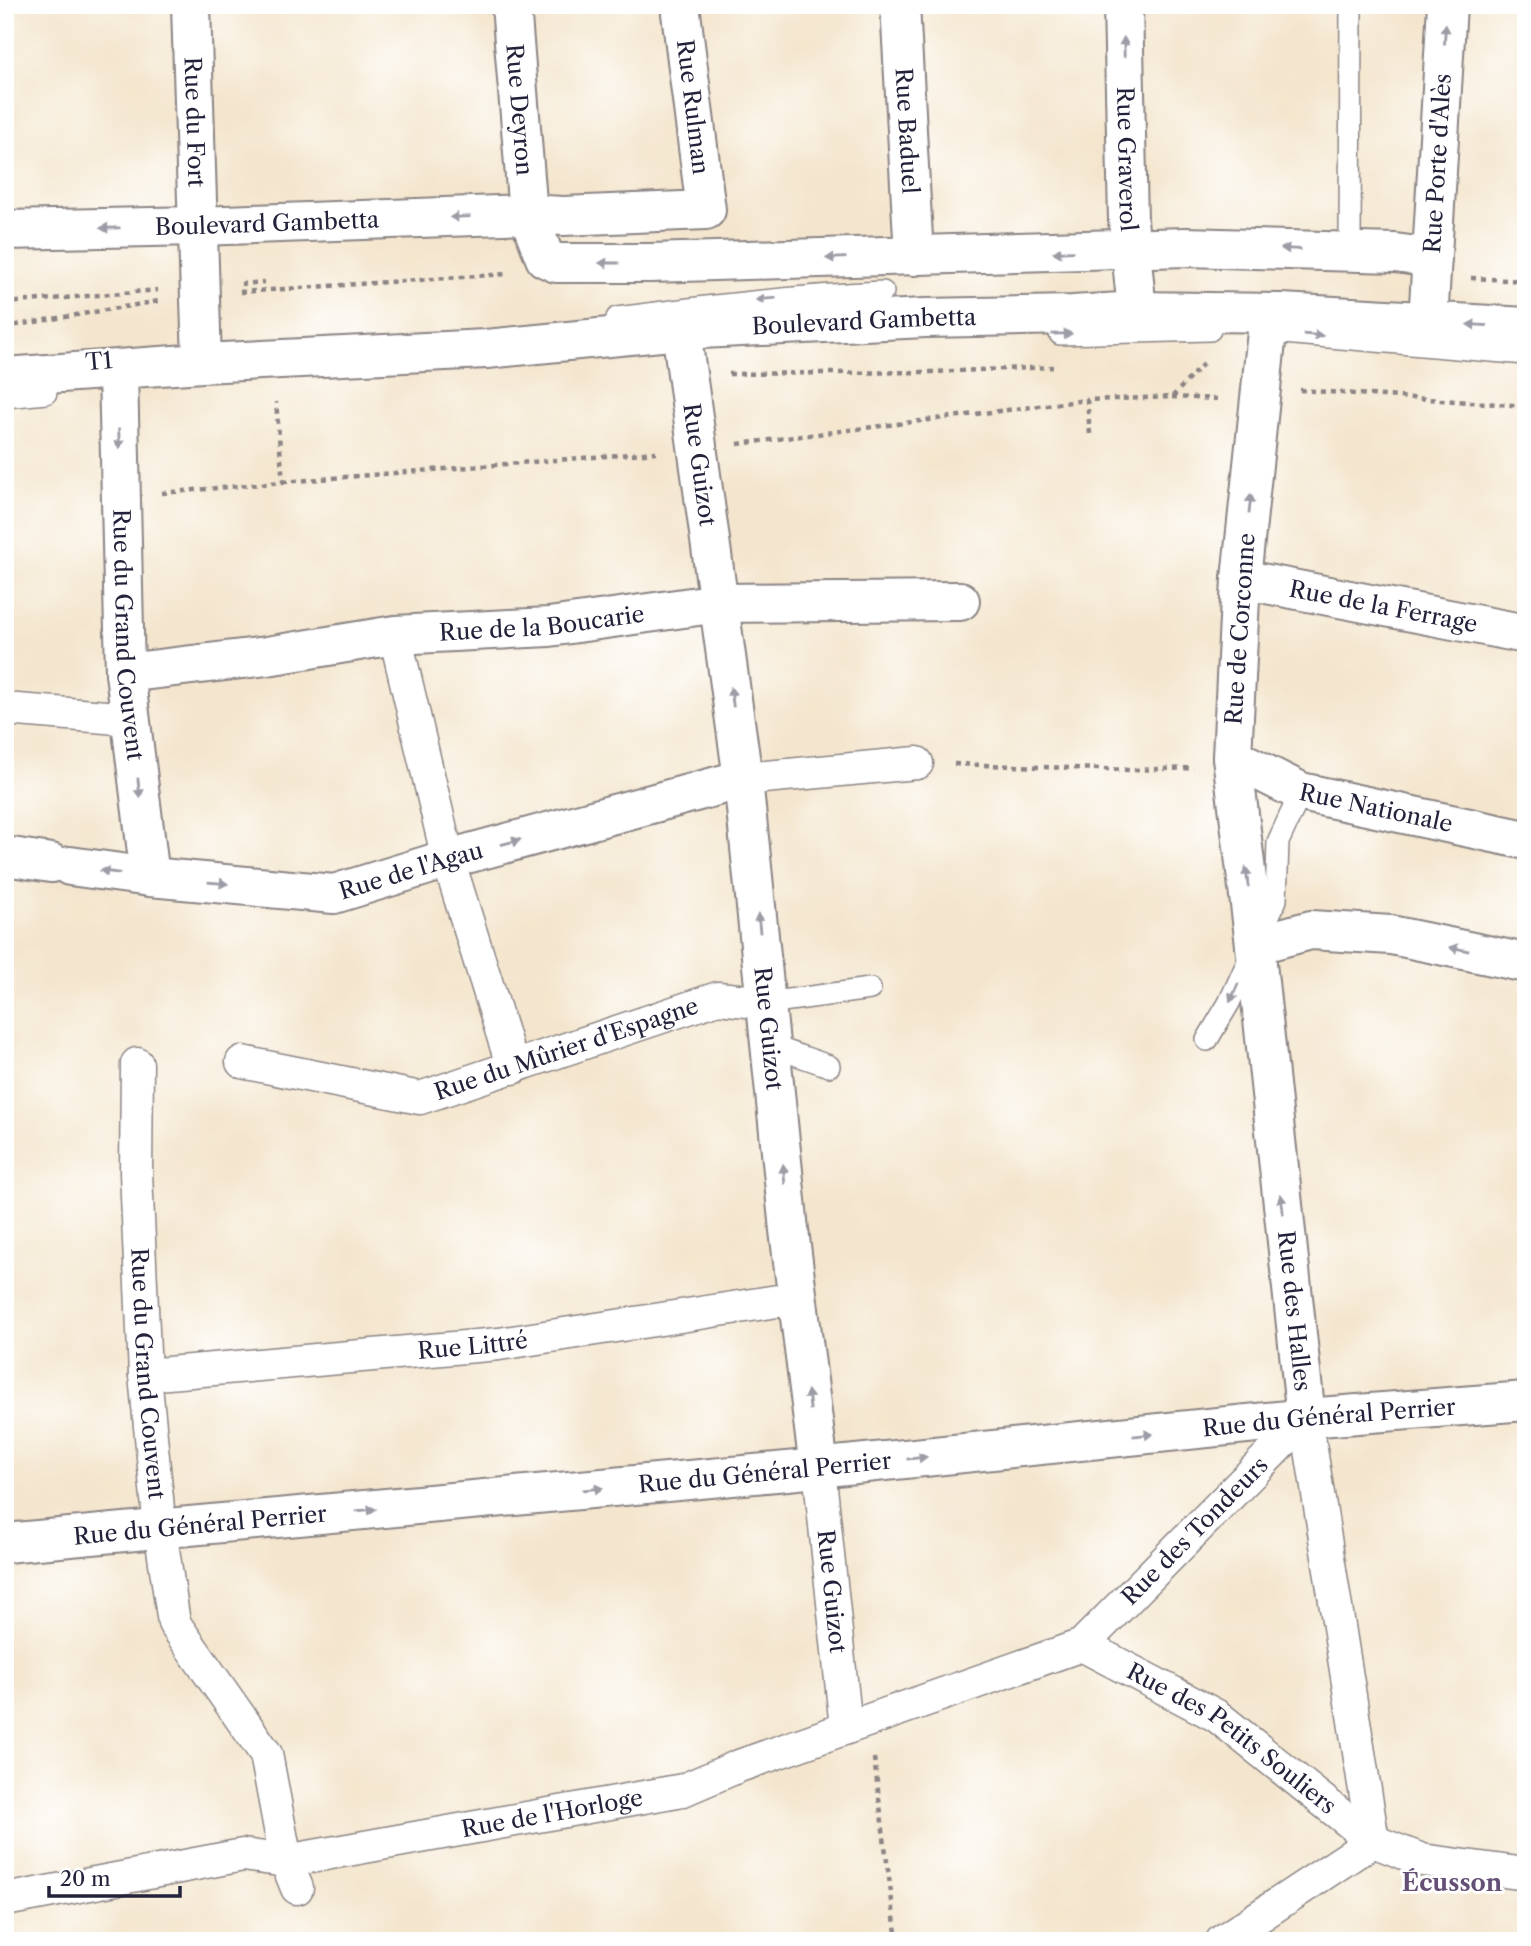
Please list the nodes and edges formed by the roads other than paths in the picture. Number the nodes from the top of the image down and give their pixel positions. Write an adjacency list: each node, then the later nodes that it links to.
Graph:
1 (191, 5): 10 (street, Rue du Fort)
2 (511, 5): 9 (street, Rue Deyron)
3 (680, 5): 8 (street, Rue Rulman)
4 (900, 5): 14 (street, Rue Baduel)
5 (1123, 5): 12 (street, Rue Graverol, one-way to 5)
6 (1351, 5): 13 (lane)
7 (1447, 5): 15 (street, Rue Porte d'Alès, one-way to 7)
8 (706, 210): 9 (street, Boulevard Gambetta)
9 (528, 214): 10 (street, Boulevard Gambetta, one-way to 10); 14 (street, one-way to 9)
10 (199, 226): 11 (street, Boulevard Gambetta, one-way to 11); 24 (street, Rue du Fort)
11 (5, 230)
12 (1132, 249): 13 (street, one-way to 12); 14 (street, one-way to 14); 17 (street, Rue Graverol)
13 (1350, 251): 15 (street)
14 (914, 256)
15 (1432, 258): 19 (street, Rue Porte d'Alès)
16 (883, 292): 22 (lane, one-way to 22)
17 (1137, 311): 18 (street, Boulevard Gambetta); 21 (street, Boulevard Gambetta)
18 (1269, 322): 19 (street, Boulevard Gambetta); 21 (lane, one-way to 18); 23 (lane, one-way to 23); 28 (street, Rue de Corconne, one-way to 18)
19 (1428, 323): 20 (street, Boulevard Gambetta, one-way to 19)
20 (1526, 327)
21 (683, 340): 22 (street, Boulevard Gambetta); 24 (lane); 30 (street, Rue Guizot)
22 (486, 349): 24 (street, Boulevard Gambetta)
23 (1526, 354)
24 (200, 372): 26 (street, Boulevard Gambetta)
25 (5, 377): 26 (street, Boulevard Gambetta)
26 (118, 378): 27 (lane, T1); 33 (street, Rue du Grand Couvent, one-way to 33)
27 (5, 397)
28 (1241, 579): 31 (street, Rue de la Ferrage); 36 (street, Rue de Corconne)
29 (960, 601): 30 (street, Rue de la Boucarie)
30 (719, 603): 32 (street, Rue de la Boucarie); 38 (street, Rue Guizot, one-way to 30)
31 (1526, 634)
32 (395, 635): 33 (street, Rue de la Boucarie); 42 (street)
33 (125, 673): 35 (street, Rue du Grand Couvent)
34 (5, 709): 35 (street)
35 (131, 719): 43 (street, Rue du Grand Couvent, one-way to 43)
36 (1233, 762): 39 (street, Rue Nationale); 44 (street, Rue de Corconne, one-way to 36)
37 (917, 763): 38 (street)
38 (743, 779): 42 (street, Rue de l'Agau, one-way to 38); 47 (street, Rue Guizot, one-way to 38)
39 (1301, 792): 40 (street, Rue Nationale); 44 (lane)
40 (1526, 840)
41 (5, 856): 43 (street, Rue de l'Agau, one-way to 41)
42 (448, 859): 43 (street, Rue de l'Agau, one-way to 42); 53 (street)
43 (149, 888)
44 (1255, 944): 45 (street, one-way to 44); 48 (lane, one-way to 48); 57 (street, Rue des Halles, one-way to 44)
45 (1526, 963)
46 (870, 989): 47 (lane)
47 (768, 1003): 49 (street, Rue Guizot); 53 (street, Rue du Mûrier d'Espagne)
48 (1207, 1040)
49 (771, 1046): 52 (lane); 54 (street, Rue Guizot, one-way to 49)
50 (242, 1062): 53 (street, Rue du Mûrier d'Espagne)
51 (137, 1064): 55 (street, Rue du Grand Couvent)
52 (828, 1066)
53 (513, 1068)
54 (797, 1298): 55 (street, Rue Littré); 58 (street, Rue Guizot, one-way to 54)
55 (145, 1375): 59 (street, Rue du Grand Couvent)
56 (1526, 1401): 57 (street, Rue du Général Perrier)
57 (1306, 1418): 58 (street, Rue du Général Perrier, one-way to 57); 61 (street, Rue des Tondeurs); 63 (street, Rue des Halles)
58 (819, 1468): 59 (street, Rue du Général Perrier, one-way to 58); 62 (street, Rue Guizot)
59 (160, 1529): 60 (street, Rue du Général Perrier); 64 (street, Rue du Grand Couvent)
60 (5, 1543)
61 (1082, 1645): 62 (street, Rue de l'Horloge); 63 (street, Rue des Petits Souliers)
62 (858, 1724): 64 (street, Rue de l'Horloge)
63 (1373, 1841): 65 (street, Rue des Petits Souliers); 67 (street)
64 (292, 1874): 66 (street, Rue de l'Horloge)
65 (1526, 1874)
66 (5, 1900)
67 (1222, 1941)

